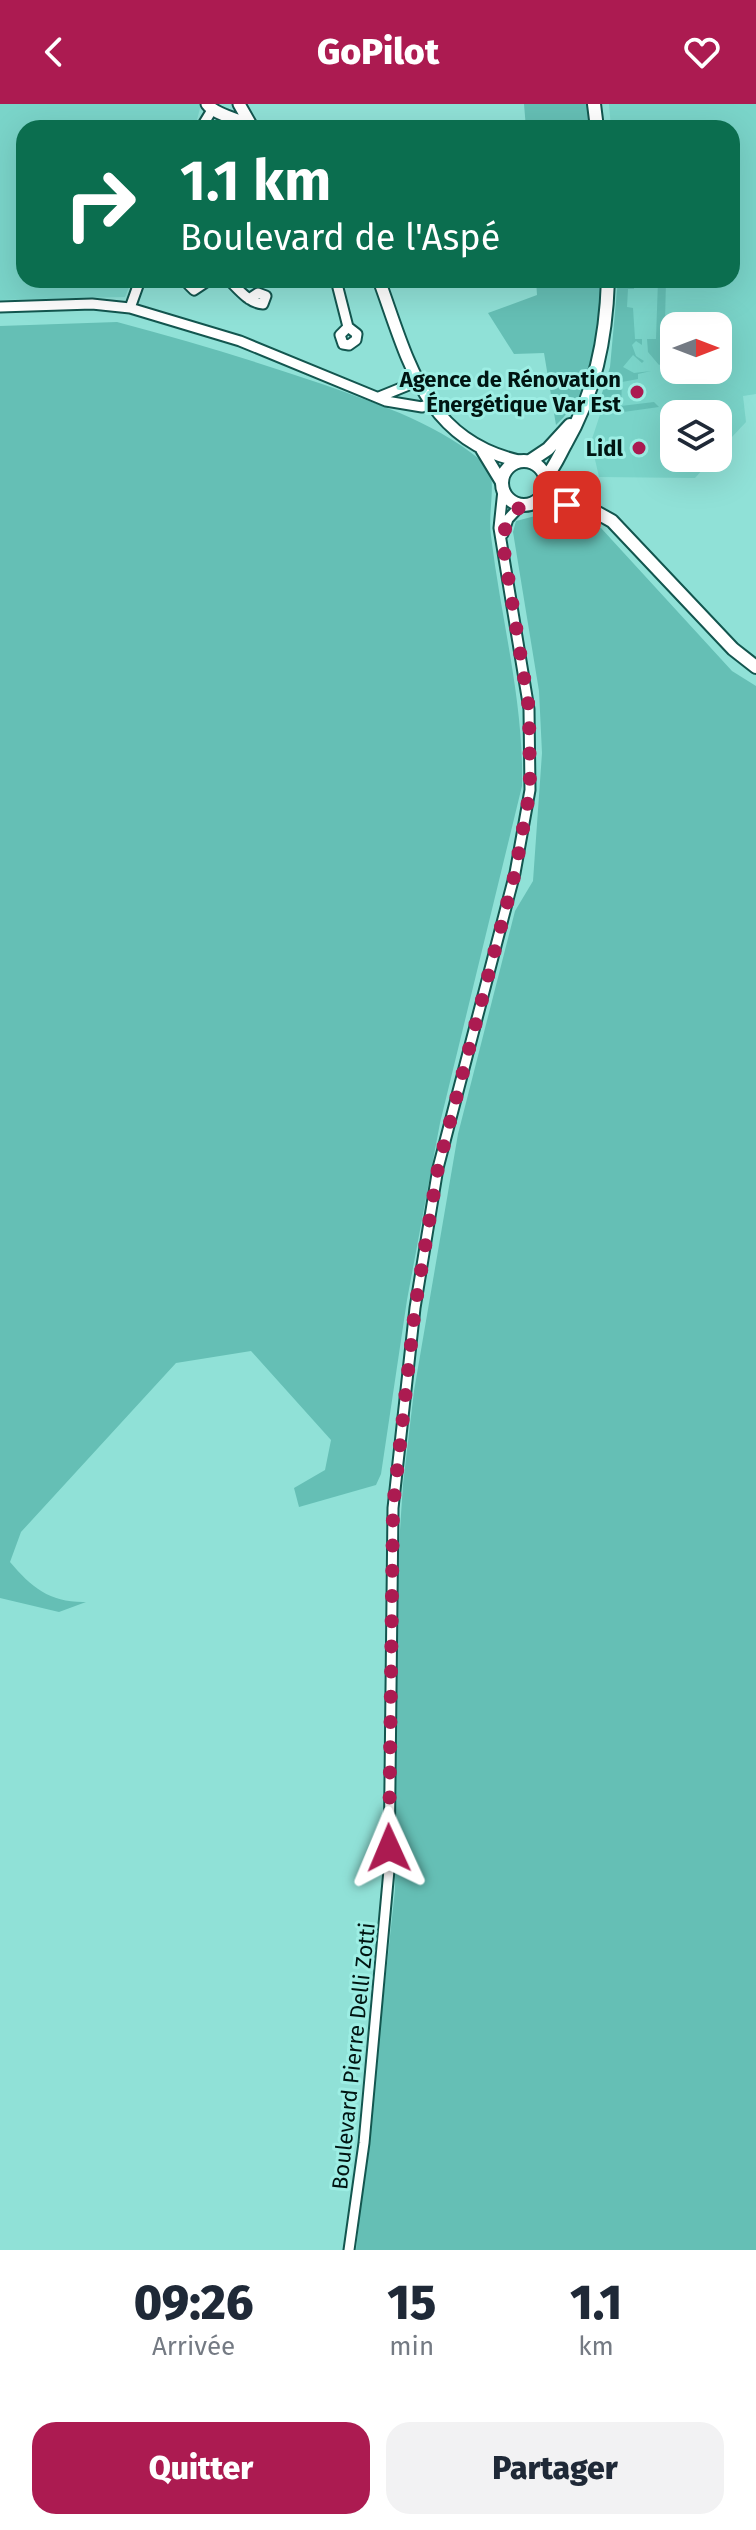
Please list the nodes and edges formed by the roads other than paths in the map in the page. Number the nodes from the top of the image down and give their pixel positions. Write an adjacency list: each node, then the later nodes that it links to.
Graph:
1 (236, 104): 2 (street)
2 (214, 109): 3 (street)
3 (238, 120)
4 (137, 288): 11 (street)
5 (237, 288): 9 (street)
6 (338, 288): 12 (street)
7 (382, 288): 13 (street)
8 (607, 288): 15 (main road)
9 (249, 299)
10 (0, 307): 11 (street)
11 (130, 308): 14 (street)
12 (348, 327)
13 (416, 382): 14 (street); 16 (street)
14 (379, 397): 16 (street)
15 (588, 399): 18 (main road); 19 (main road)
16 (429, 404): 17 (street)
17 (477, 444): 18 (street); 20 (street)
18 (525, 461): 19 (main road); 20 (main road)
19 (546, 481): 21 (main road); 23 (main road)
20 (502, 487): 22 (main road); 24 (street, Boulevard Pierre Delli Zotti)
21 (540, 499): 22 (main road); 23 (main road)
22 (521, 505): 24 (street)
23 (583, 505): 25 (main road)
24 (502, 538): 26 (street, Boulevard Pierre Delli Zotti)
25 (756, 667)
26 (349, 2250)

